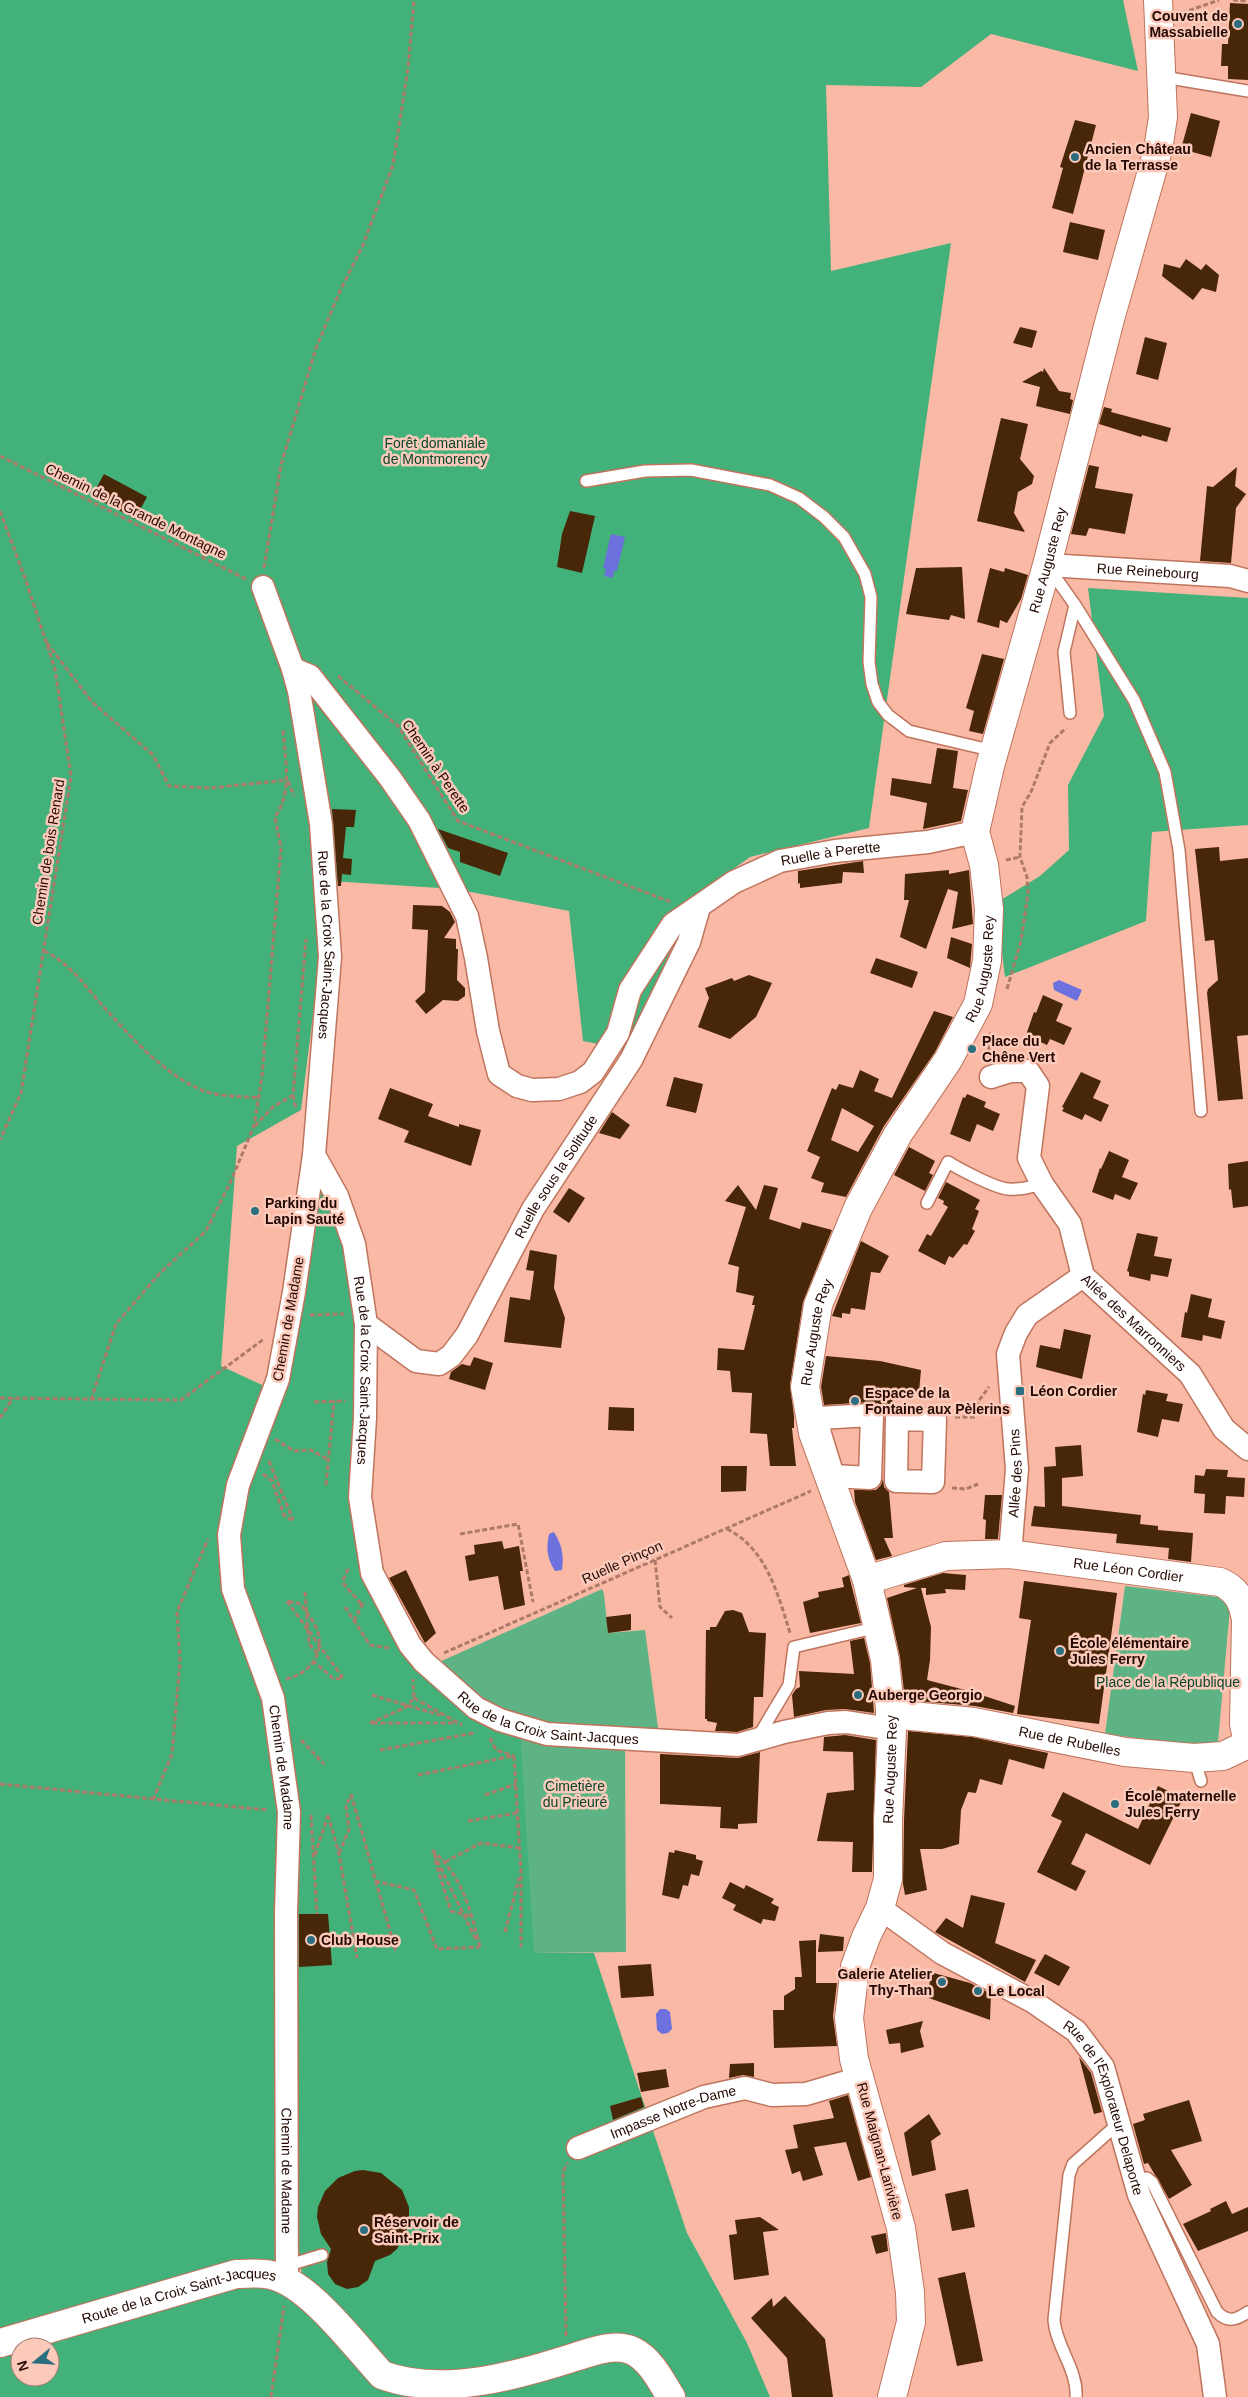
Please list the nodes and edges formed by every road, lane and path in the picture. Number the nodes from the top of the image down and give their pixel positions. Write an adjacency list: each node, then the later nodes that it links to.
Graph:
1 (414, 0): 13 (path)
2 (1219, 0): 5 (path)
3 (1233, 0): 4 (path)
4 (1248, 1)
5 (1159, 11): 6 (street, Rue Auguste Rey)
6 (1162, 77): 7 (lane); 11 (street, Rue Auguste Rey)
7 (1248, 91)
8 (0, 456): 13 (path, Chemin de la Grande Montagne)
9 (586, 481): 19 (lane)
10 (0, 511): 15 (path, Chemin de bois Renard)
11 (1047, 565): 12 (street, Rue Reinebourg); 14 (lane); 19 (street, Rue Auguste Rey)
12 (1248, 581)
13 (263, 587): 16 (street, Rue de la Croix Saint-Jacques)
14 (1076, 605): 18 (lane); 34 (lane)
15 (46, 641): 20 (path); 30 (path, Chemin de bois Renard)
16 (294, 669): 22 (street, Rue de la Croix Saint-Jacques); 28 (street, Ruelle à Perette)
17 (337, 675): 28 (path, Chemin à Perette)
18 (1070, 713): 25 (path)
19 (994, 751): 24 (street, Rue Auguste Rey)
20 (287, 780): 21 (path); 22 (path)
21 (294, 797)
22 (317, 799): 37 (street, Rue de la Croix Saint-Jacques)
23 (283, 805): 33 (path)
24 (975, 832): 28 (street, Ruelle à Perette); 55 (street, Rue Auguste Rey)
25 (1020, 857): 26 (path); 27 (path)
26 (1003, 861)
27 (1028, 893)
28 (696, 908): 42 (street, Ruelle sous la Solitude)
29 (306, 932): 35 (path)
30 (44, 951): 33 (path); 36 (path, Chemin de bois Renard)
31 (987, 1031): 32 (path)
32 (988, 1067): 38 (street, Allée des Marronniers)
33 (260, 1098): 35 (path)
34 (1201, 1111)
35 (254, 1126): 45 (path)
36 (0, 1140)
37 (314, 1155): 41 (street, Chemin de Madame); 42 (street, Rue de la Croix Saint-Jacques)
38 (1042, 1184): 39 (lane); 40 (street, Allée des Marronniers)
39 (927, 1203)
40 (1083, 1276): 51 (street, Allée des Marronniers); 60 (street, Allée des Pins)
41 (289, 1318): 42 (path); 45 (path); 96 (street, Chemin de Madame)
42 (365, 1319): 77 (street, Rue de la Croix Saint-Jacques)
43 (13, 1397): 44 (path); 45 (path); 49 (path)
44 (0, 1398)
45 (91, 1400)
46 (334, 1401): 47 (path); 48 (path); 53 (path)
47 (350, 1401)
48 (314, 1402)
49 (0, 1418)
50 (267, 1436): 53 (path)
51 (1248, 1449)
52 (266, 1454): 54 (path)
53 (329, 1460): 56 (path)
54 (261, 1472)
55 (830, 1483): 57 (path, Ruelle Pinçon); 63 (street, Rue Auguste Rey)
56 (326, 1485)
57 (726, 1528): 61 (path, Ruelle Pinçon); 73 (path)
58 (460, 1534): 64 (path)
59 (210, 1535): 95 (path)
60 (1010, 1554): 63 (street, Rue Léon Cordier); 87 (street, Rue Léon Cordier)
61 (655, 1560): 68 (path); 77 (path, Ruelle Pinçon)
62 (349, 1567): 69 (path)
63 (867, 1580): 70 (street, Rue Auguste Rey)
64 (532, 1602)
65 (301, 1604): 67 (path); 67 (path); 71 (path)
66 (345, 1607): 69 (path)
67 (306, 1612): 71 (path); 72 (path)
68 (672, 1618)
69 (354, 1620): 74 (path)
70 (878, 1627): 73 (lane); 82 (street, Rue Auguste Rey)
71 (307, 1629): 72 (path); 75 (path)
72 (318, 1643): 75 (path); 76 (path)
73 (794, 1647): 86 (lane)
74 (395, 1649)
75 (317, 1653): 76 (path)
76 (314, 1662): 78 (path)
77 (424, 1662): 86 (street, Rue de la Croix Saint-Jacques)
78 (300, 1675)
79 (372, 1695): 80 (path)
80 (407, 1705): 81 (path); 81 (path); 83 (path)
81 (448, 1717): 83 (path)
82 (891, 1722): 86 (street, Rue de la Croix Saint-Jacques); 87 (street, Rue de Rubelles); 106 (street, Rue Auguste Rey)
83 (458, 1723): 84 (path)
84 (474, 1733): 88 (path); 89 (path)
85 (300, 1739): 90 (path)
86 (756, 1741)
87 (1248, 1744)
88 (380, 1750)
89 (514, 1756): 91 (path); 93 (path)
90 (324, 1764)
91 (418, 1775)
92 (0, 1784): 95 (path)
93 (516, 1784): 94 (path); 97 (path)
94 (485, 1795)
95 (153, 1800): 96 (path)
96 (300, 1812): 102 (path); 120 (street, Chemin de Madame)
97 (517, 1812): 98 (path); 99 (path)
98 (468, 1821)
99 (520, 1848): 103 (path); 104 (path)
100 (432, 1850): 103 (path); 108 (path); 108 (path)
101 (339, 1854): 102 (path); 105 (path); 114 (path)
102 (315, 1856): 107 (path)
103 (445, 1862): 109 (path)
104 (521, 1872): 110 (path); 112 (path)
105 (375, 1881): 111 (path); 113 (path)
106 (880, 1908): 115 (street, Rue Maignan-Larivière); 116 (street, Rue de l'Explorateur Delaporte)
107 (317, 1914)
108 (463, 1914): 109 (path); 111 (path)
109 (472, 1916): 111 (path)
110 (505, 1932)
111 (480, 1947)
112 (521, 1947)
113 (396, 1952)
114 (357, 1958)
115 (860, 2078): 117 (street, Impasse Notre-Dame); 126 (street, Rue Maignan-Larivière)
116 (1118, 2123): 118 (street, Rue de l'Explorateur Delaporte); 127 (lane)
117 (578, 2148): 123 (path)
118 (1134, 2179): 121 (lane); 128 (street, Rue de l'Explorateur Delaporte)
119 (322, 2255): 120 (lane)
120 (288, 2273): 122 (street, Route de la Croix Saint-Jacques); 123 (street, Route de la Croix Saint-Jacques); 124 (path)
121 (1248, 2312)
122 (0, 2343)
123 (565, 2361): 125 (street)
124 (271, 2397)
125 (671, 2397)
126 (892, 2397)
127 (1076, 2397)
128 (1215, 2397)

